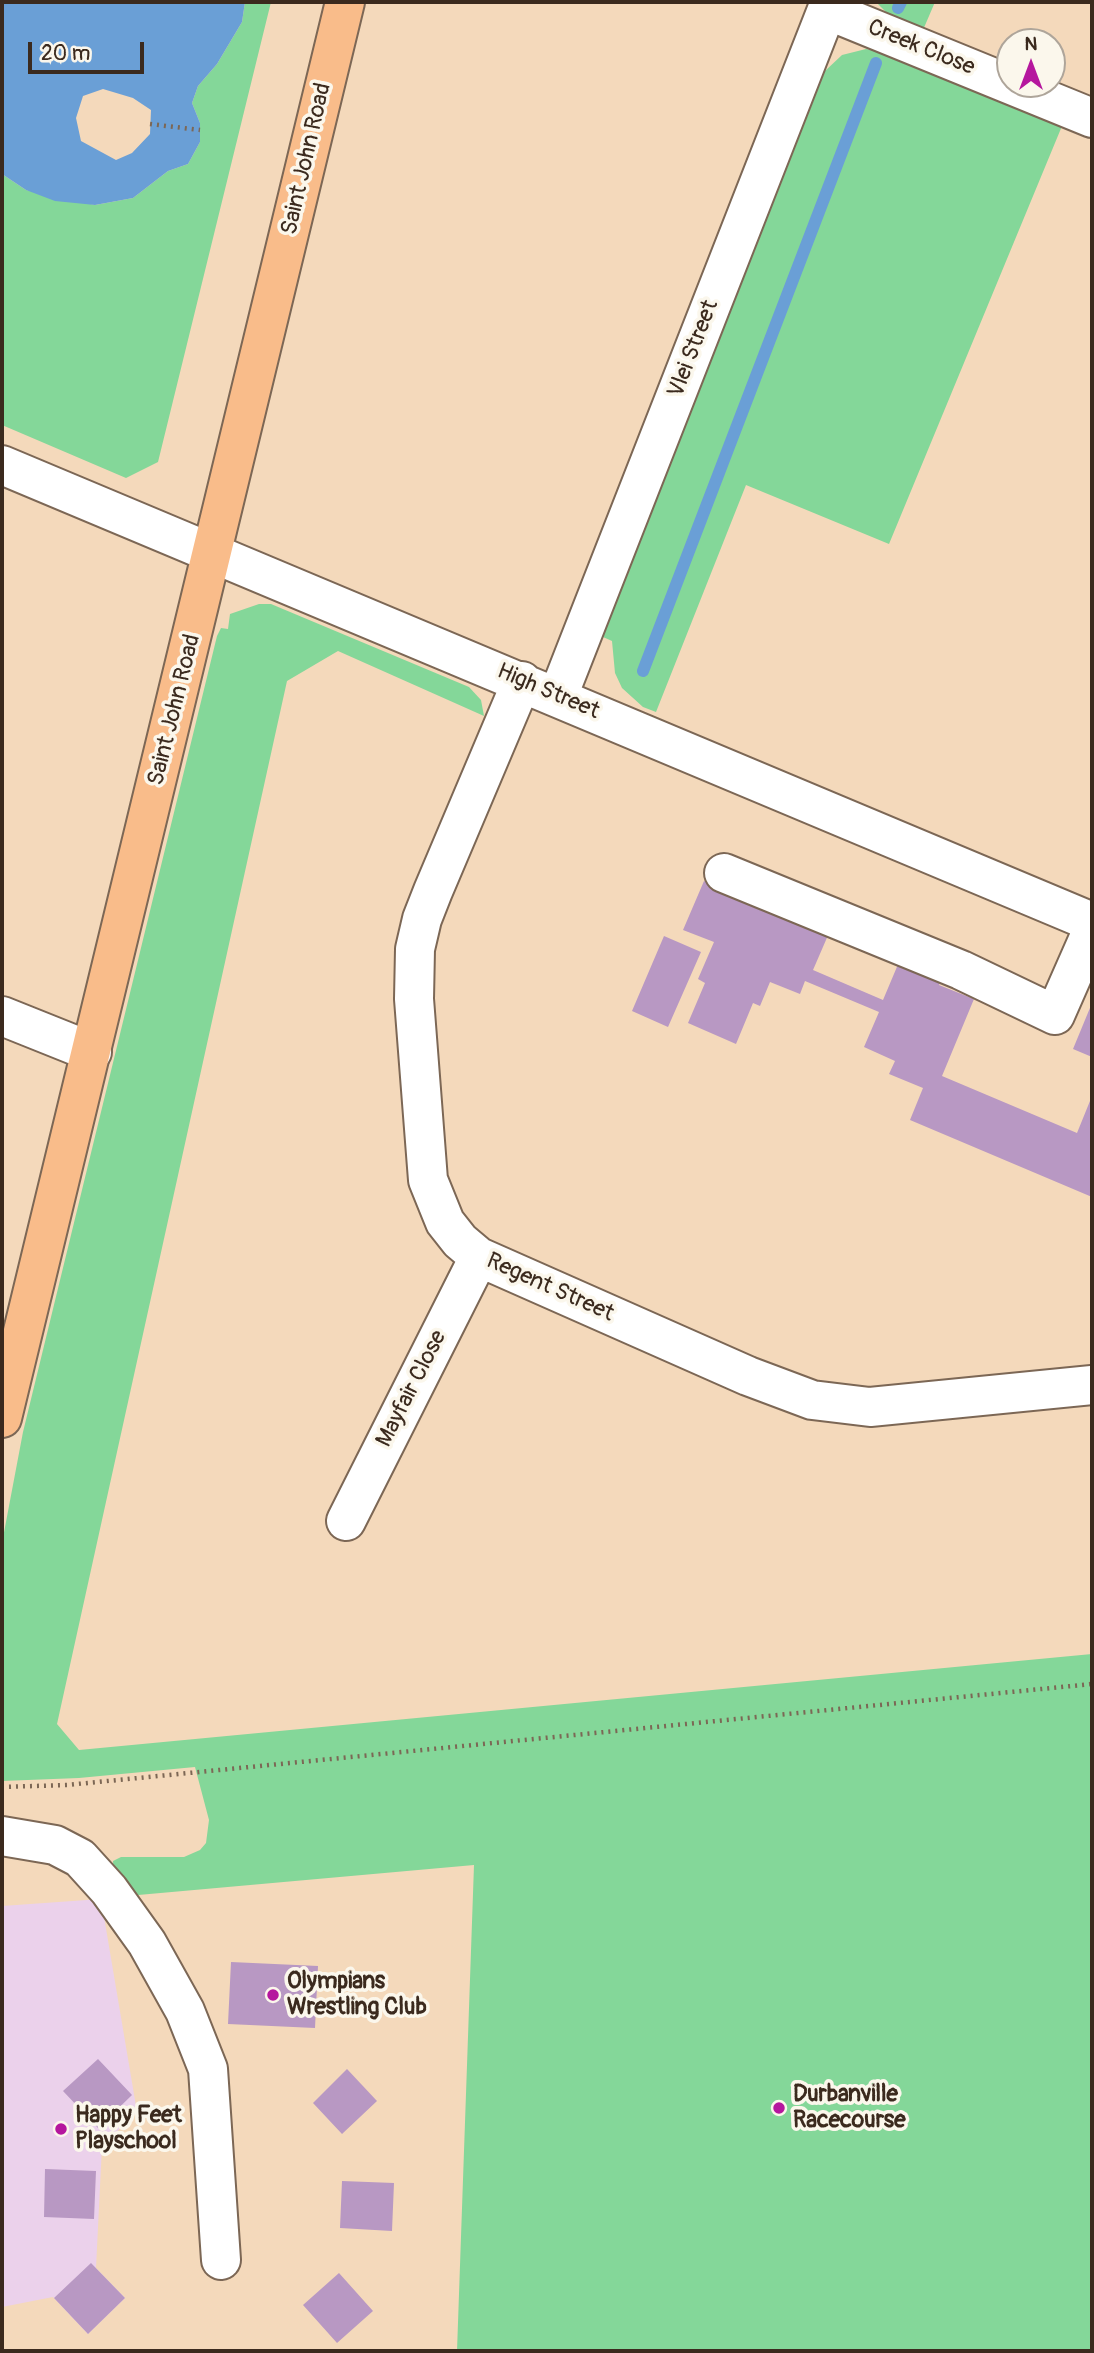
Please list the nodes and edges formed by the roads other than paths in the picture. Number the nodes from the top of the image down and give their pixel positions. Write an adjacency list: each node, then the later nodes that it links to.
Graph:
1 (345, 2): 5 (main road, Saint John Road)
2 (828, 6): 3 (street, Creek Close); 7 (street, Vlei Street)
3 (1092, 118)
4 (2, 465): 5 (street, High Street)
5 (213, 555): 6 (street, High Street); 12 (main road, Saint John Road)
6 (522, 681): 7 (street, High Street); 13 (street, Regent Street)
7 (558, 696): 9 (street, High Street)
8 (724, 873): 10 (street)
9 (1092, 922)
10 (1092, 931)
11 (2, 1016): 12 (street)
12 (92, 1052): 15 (main road, Saint John Road)
13 (479, 1257): 14 (street, Regent Street); 16 (street, Mayfair Close)
14 (1092, 1385)
15 (2, 1418)
16 (346, 1521)
17 (2, 1836): 18 (street)
18 (221, 2260)

